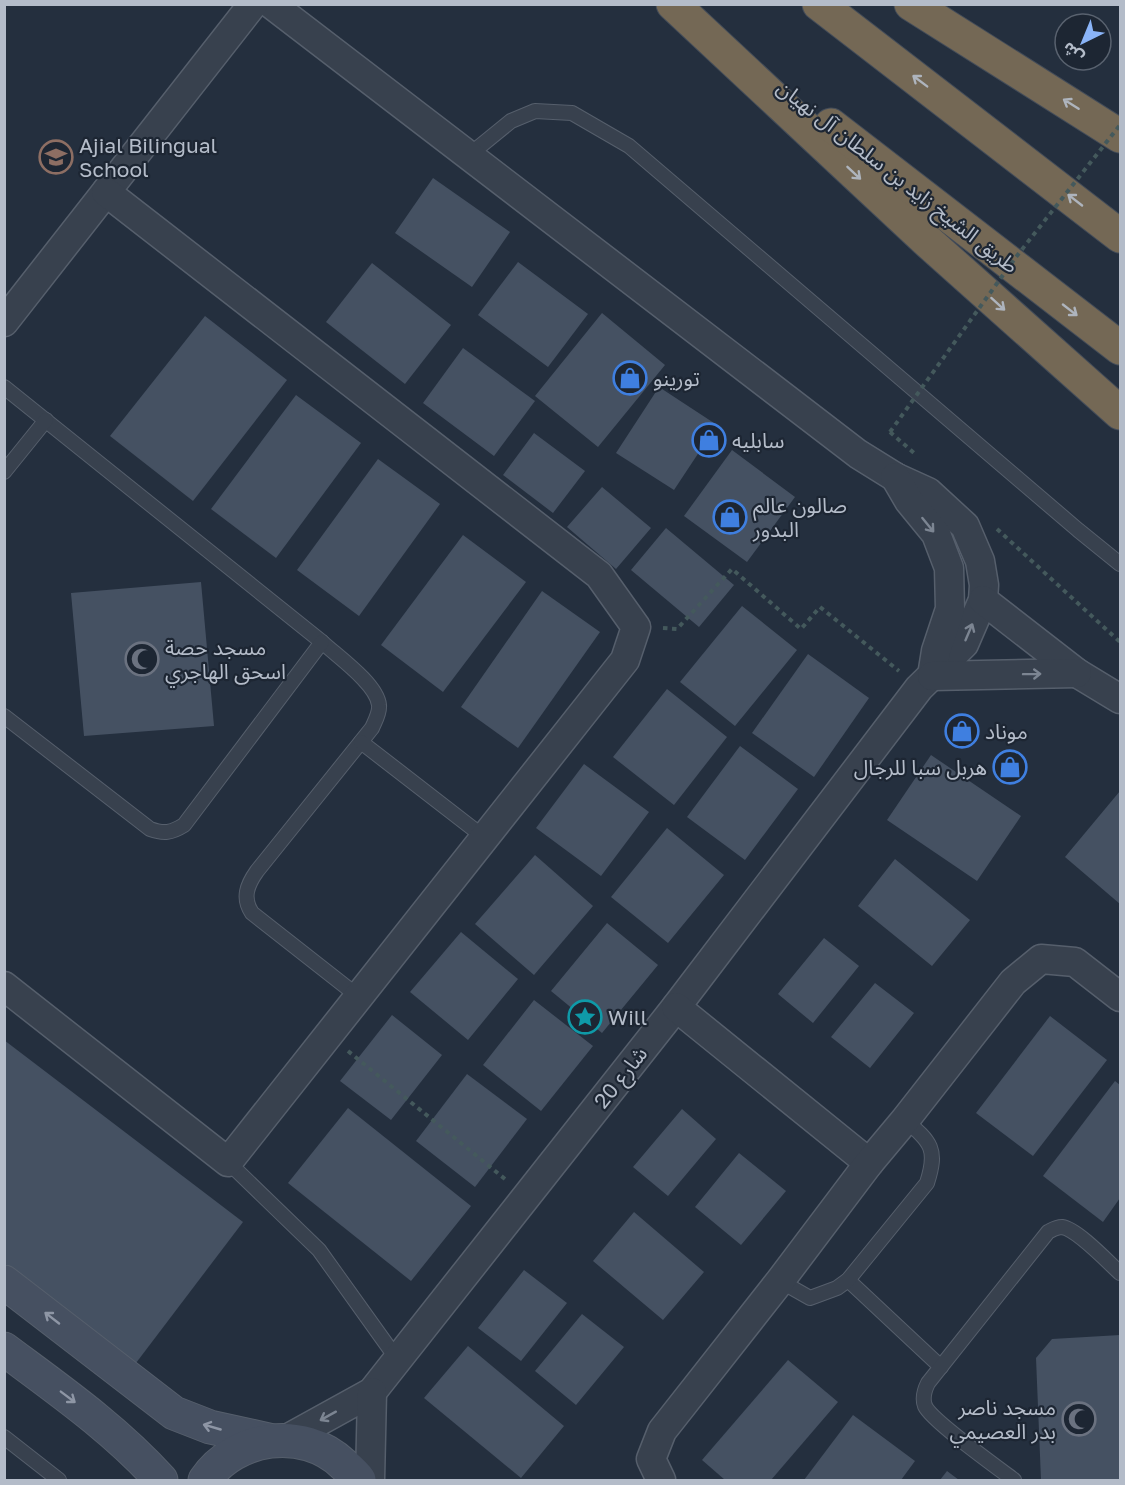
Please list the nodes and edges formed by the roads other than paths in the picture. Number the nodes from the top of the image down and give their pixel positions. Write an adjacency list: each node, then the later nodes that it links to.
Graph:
1 (253, 4): 8 (street)
2 (271, 4): 7 (street)
3 (674, 4): 11 (highway, طريق الشيخ زايد بن سلطان آل نهيان, one-way to 11); 13 (highway, one-way to 13)
4 (819, 4): 9 (highway, one-way to 4)
5 (911, 4): 6 (highway, one-way to 5)
6 (1120, 136)
7 (468, 156): 16 (street); 17 (lane)
8 (106, 192): 10 (street); 25 (street)
9 (1120, 236)
10 (4, 322)
11 (1120, 348)
12 (4, 387): 14 (lane)
13 (1120, 413)
14 (46, 420): 15 (lane); 19 (lane)
15 (4, 472)
16 (895, 477): 18 (street); 21 (street, one-way to 21)
17 (1120, 564)
18 (983, 600): 20 (street); 21 (street, شارع 20, one-way to 18)
19 (322, 642): 23 (lane); 24 (lane)
20 (1077, 673): 21 (street, one-way to 20); 22 (street)
21 (925, 682): 29 (street, شارع 20)
22 (1120, 699)
23 (4, 716)
24 (361, 742): 25 (lane); 27 (lane)
25 (485, 838): 27 (street)
26 (4, 986): 31 (street)
27 (359, 997): 31 (street)
28 (1120, 997): 30 (street)
29 (676, 1006): 32 (street); 38 (street, شارع 20)
30 (905, 1120): 32 (street); 34 (lane)
31 (228, 1162): 38 (lane)
32 (869, 1163): 35 (street)
33 (1120, 1273): 39 (lane)
34 (848, 1280): 35 (lane); 39 (lane)
35 (780, 1281): 48 (street)
36 (4, 1282): 42 (street, one-way to 36)
37 (4, 1349): 44 (street, one-way to 44)
38 (397, 1359): 40 (street, شارع 20)
39 (941, 1367): 49 (lane)
40 (372, 1392): 42 (street, شارع 20, one-way to 42); 47 (street)
41 (4, 1437): 43 (lane)
42 (277, 1440): 45 (street); 46 (street)
43 (59, 1480)
44 (161, 1480)
45 (205, 1480)
46 (359, 1480)
47 (370, 1480)
48 (661, 1480)
49 (1014, 1480)

